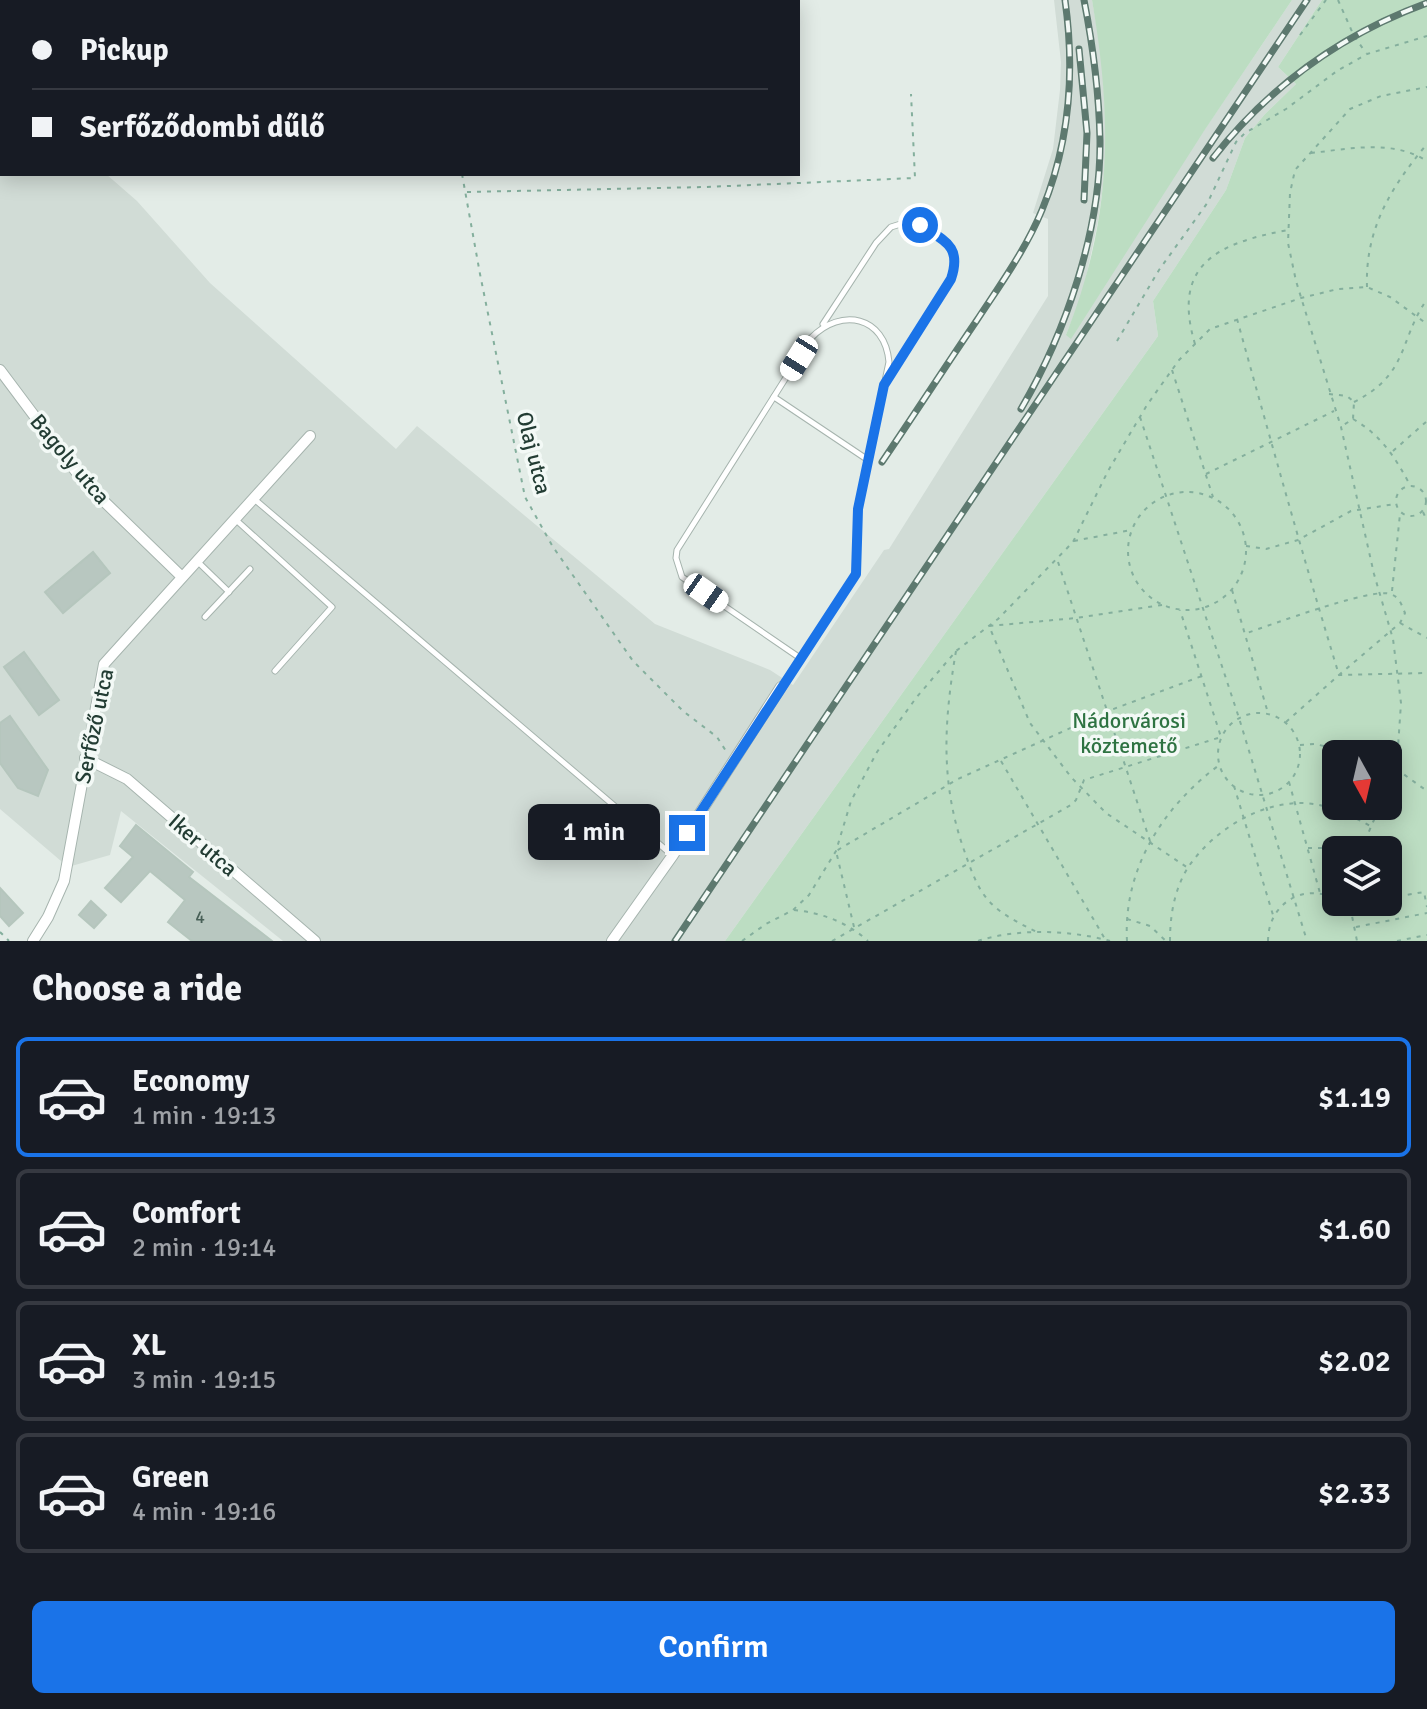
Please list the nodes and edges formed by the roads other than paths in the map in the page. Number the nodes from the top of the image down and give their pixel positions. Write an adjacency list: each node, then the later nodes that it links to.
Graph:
1 (821, 328): 3 (lane); 3 (lane); 4 (lane)
2 (0, 370): 11 (street, Bagoly utca)
3 (884, 385): 6 (lane)
4 (774, 397): 6 (lane); 14 (lane)
5 (310, 436): 7 (street, Serfőző utca)
6 (868, 460): 14 (lane)
7 (253, 498): 8 (street, Serfőző utca); 18 (lane)
8 (234, 518): 9 (street, Serfőző utca); 15 (lane)
9 (196, 560): 11 (street, Serfőző utca); 12 (lane)
10 (250, 569): 12 (lane)
11 (181, 576): 17 (street, Serfőző utca)
12 (229, 592): 13 (lane)
13 (205, 617)
14 (800, 658): 16 (lane)
15 (275, 671)
16 (781, 687): 18 (street)
17 (85, 758): 19 (street, Serfőző utca); 20 (street, Iker utca)
18 (673, 855): 21 (street)
19 (33, 941)
20 (315, 941)
21 (612, 941)

